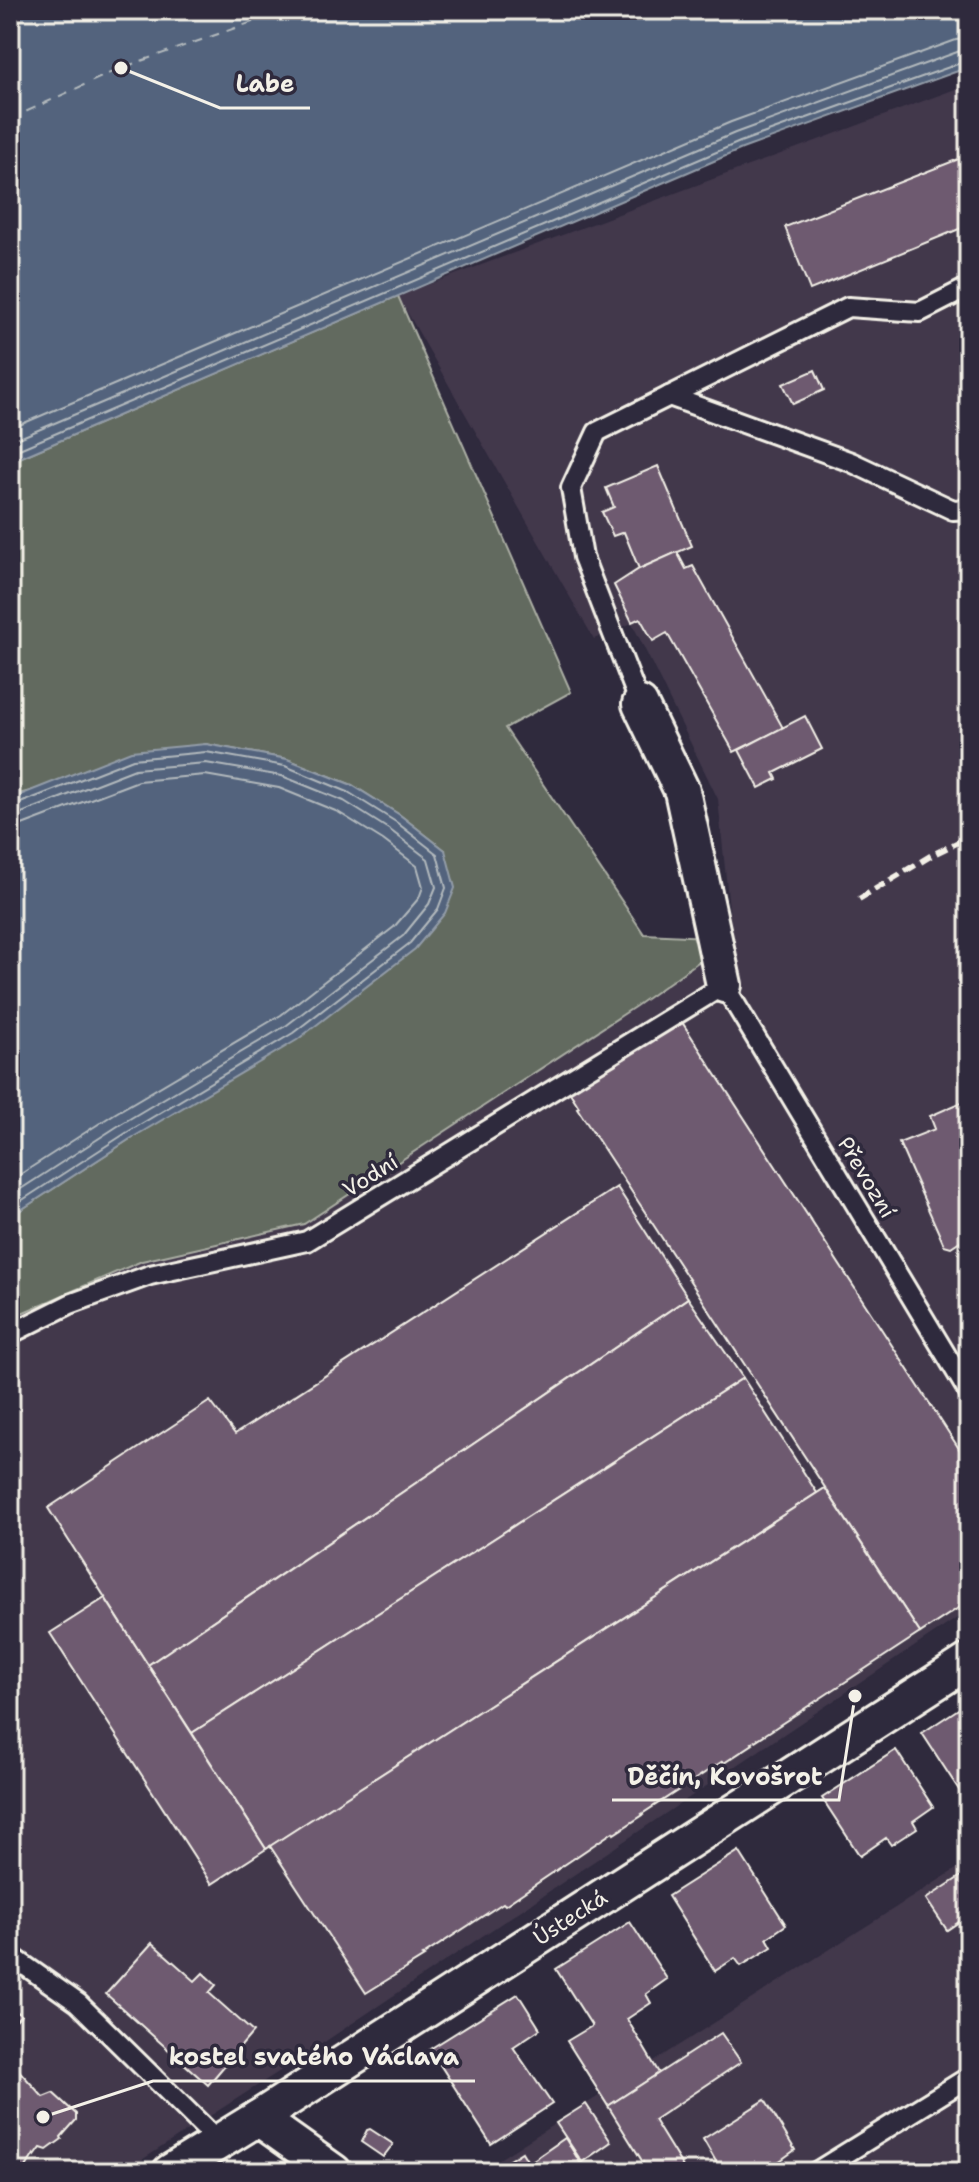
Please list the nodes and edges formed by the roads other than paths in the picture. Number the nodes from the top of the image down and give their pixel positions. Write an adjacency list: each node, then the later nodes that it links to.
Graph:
1 (969, 287): 2 (lane)
2 (669, 396): 3 (lane); 4 (lane)
3 (969, 509)
4 (640, 704): 5 (street)
5 (724, 985): 6 (lane, Vodní); 7 (lane, Převozní)
6 (10, 1334)
7 (969, 1393)
8 (969, 1661): 11 (street, Ústecká)
9 (10, 1955): 12 (lane)
10 (969, 2077): 15 (lane)
11 (258, 2118): 12 (street, Ústecká); 14 (street)
12 (218, 2141): 13 (street, Ústecká)
13 (170, 2172)
14 (334, 2172)
15 (816, 2172)

